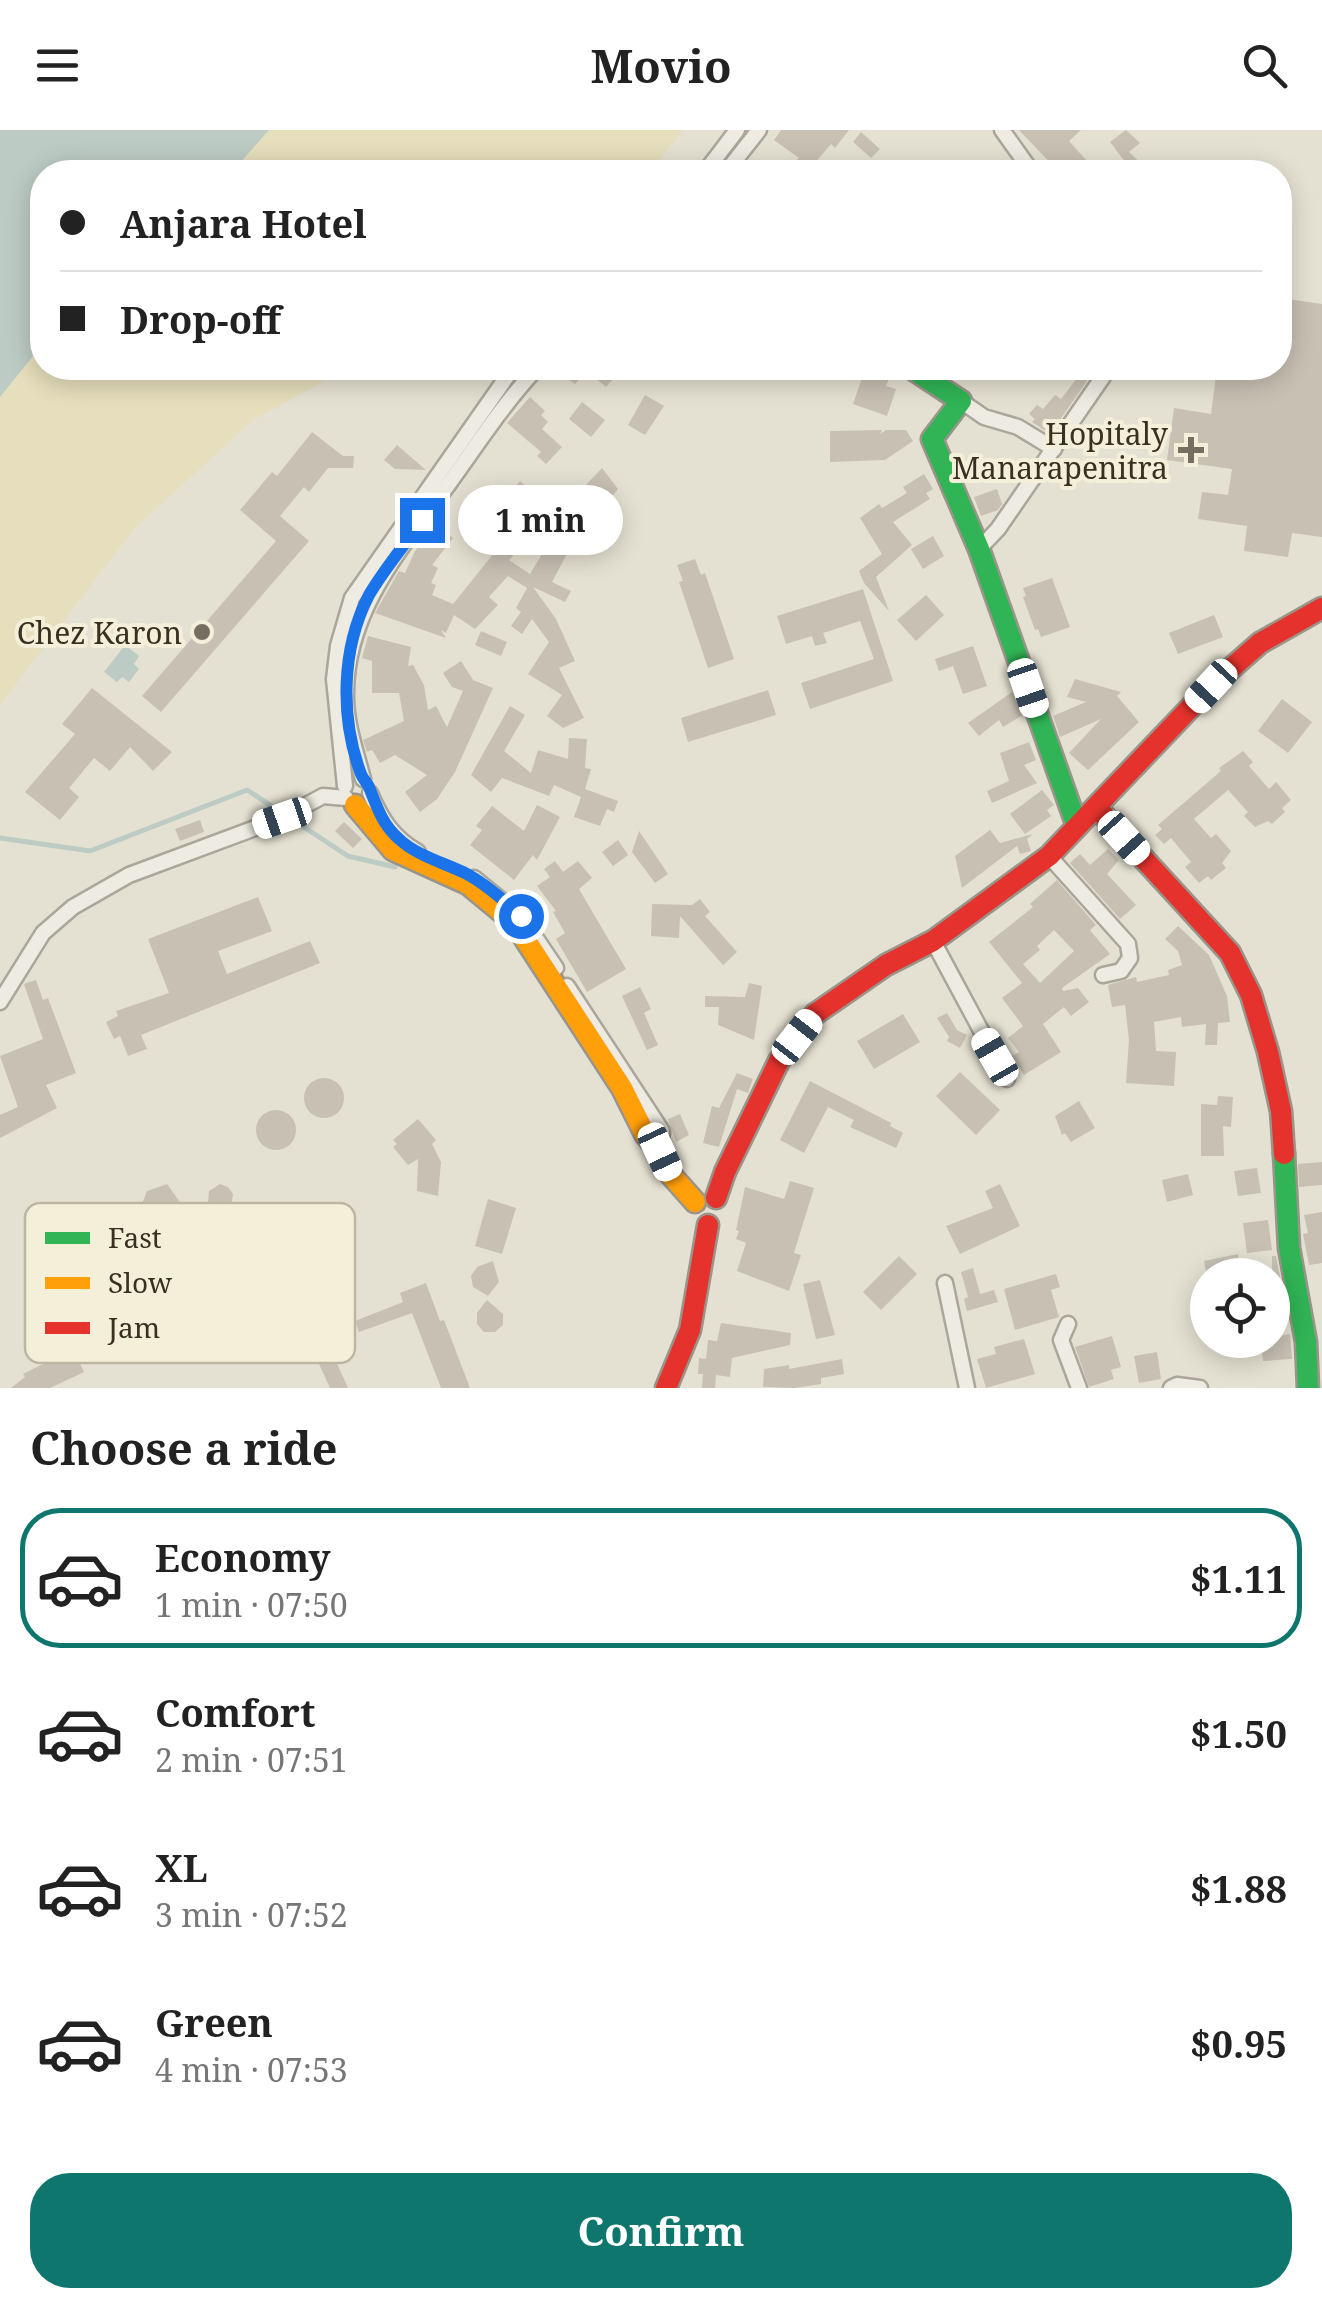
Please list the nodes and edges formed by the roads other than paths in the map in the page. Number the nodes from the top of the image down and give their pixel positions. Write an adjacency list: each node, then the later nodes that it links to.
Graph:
1 (737, 130): 4 (street)
2 (759, 130): 5 (street)
3 (1002, 130): 6 (street)
4 (714, 160)
5 (735, 160)
6 (1023, 160)
7 (505, 380): 15 (street)
8 (528, 380): 15 (street)
9 (929, 380): 11 (street)
10 (1101, 380): 12 (street)
11 (961, 401): 12 (street); 13 (street)
12 (1054, 448): 13 (street)
13 (979, 548): 17 (street)
14 (1322, 608): 16 (street)
15 (354, 796): 21 (street); 23 (street)
16 (1098, 808): 17 (street); 31 (street)
17 (1077, 826): 18 (street)
18 (1049, 856): 19 (street); 20 (street)
19 (933, 941): 22 (street); 23 (street)
20 (1103, 976)
21 (0, 1002)
22 (1007, 1078)
23 (706, 1200): 26 (street)
24 (945, 1283): 27 (street)
25 (1068, 1324): 28 (street)
26 (666, 1388)
27 (967, 1388)
28 (1078, 1388)
29 (1171, 1388): 30 (street)
30 (1200, 1388)
31 (1308, 1388)

